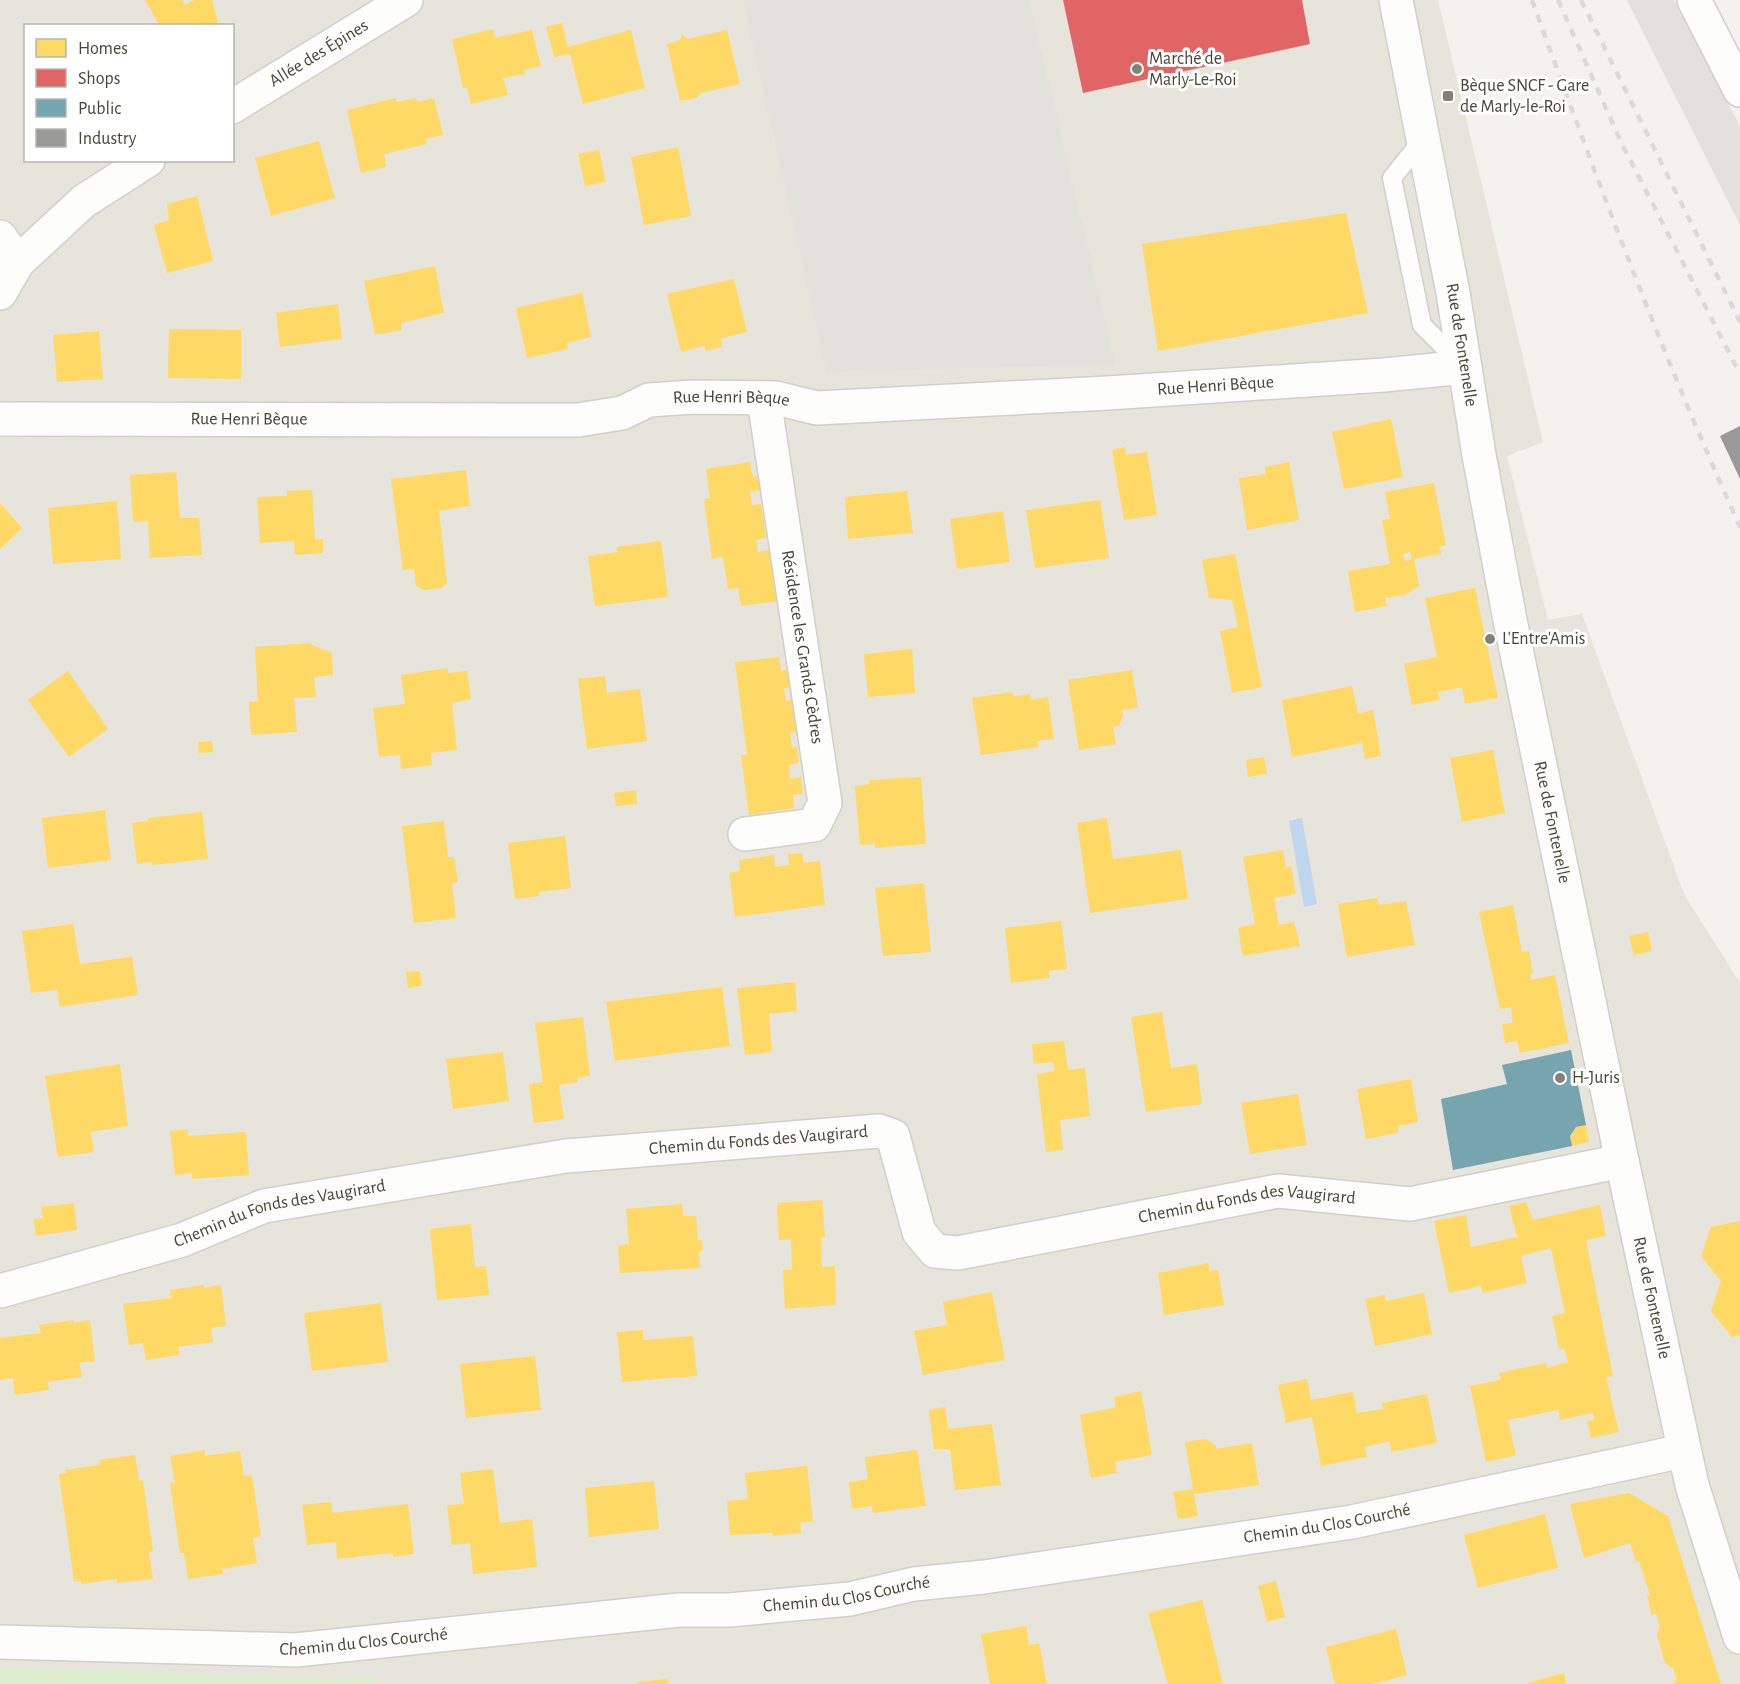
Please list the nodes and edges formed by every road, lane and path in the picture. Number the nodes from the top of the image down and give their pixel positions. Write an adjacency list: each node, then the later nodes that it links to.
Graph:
1 (406, 0): 5 (street, Allée des Épines)
2 (1396, 0): 9 (street, Rue de Fontenelle)
3 (1694, 0): 4 (street)
4 (1740, 90)
5 (234, 106)
6 (145, 162): 7 (street)
7 (9, 249): 8 (street)
8 (0, 293)
9 (1465, 368): 10 (street, Rue Henri Bèque); 13 (street, Rue de Fontenelle)
10 (764, 399): 11 (street, Rue Henri Bèque); 12 (street, Résidence les Grands Cèdres)
11 (0, 419)
12 (745, 834)
13 (1622, 1161): 14 (street, Chemin du Fonds des Vaugirard); 15 (street, Rue de Fontenelle)
14 (0, 1291)
15 (1683, 1452): 16 (street, Rue de Fontenelle); 17 (street, Chemin du Clos Courché)
16 (1740, 1637)
17 (0, 1642)

